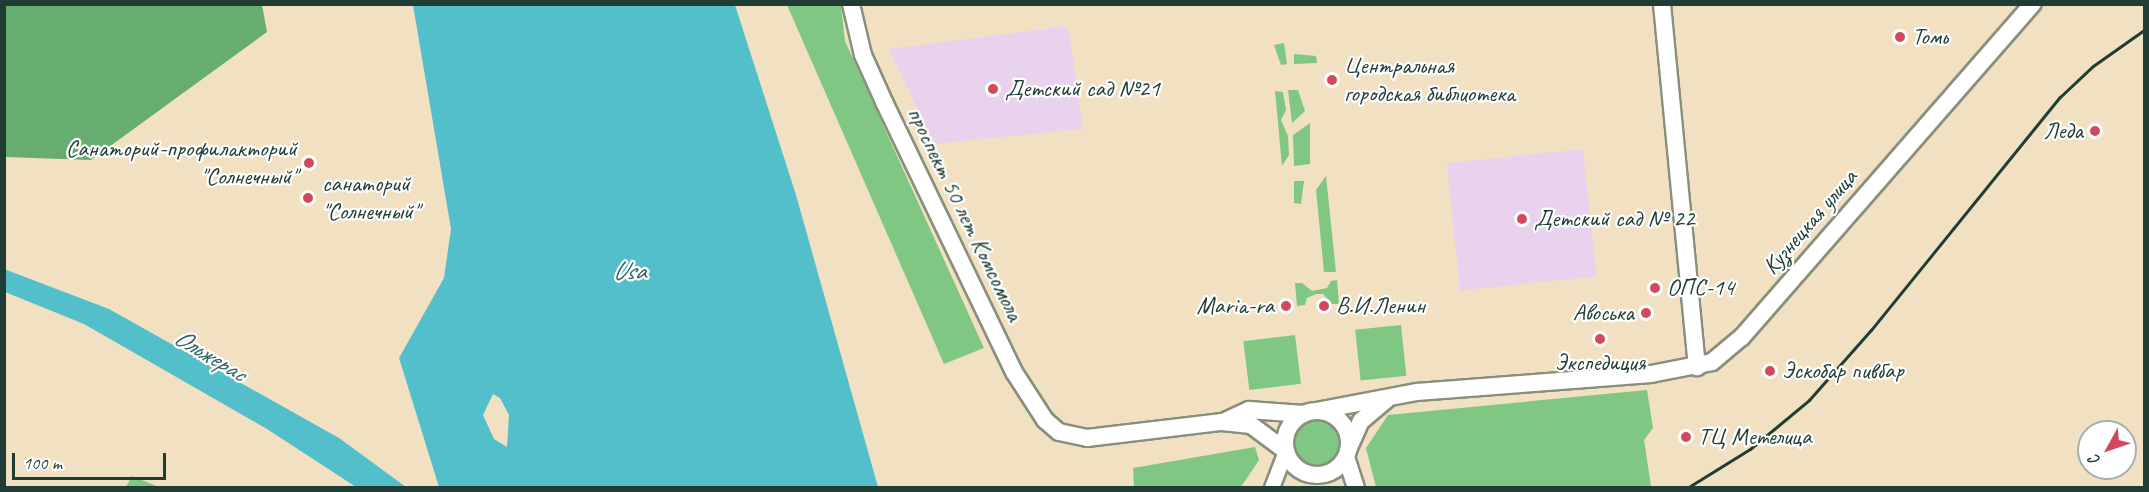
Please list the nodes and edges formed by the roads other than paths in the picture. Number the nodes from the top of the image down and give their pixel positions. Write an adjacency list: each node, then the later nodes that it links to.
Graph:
1 (851, 4): 7 (main road, проспект 50 лет Комсомола)
2 (1662, 4): 4 (main road)
3 (2033, 4): 4 (main road, Кузнецкая улица)
4 (1697, 367): 5 (main road, Кузнецкая улица)
5 (1394, 396): 6 (main road, Кузнецкая улица); 9 (main road)
6 (1310, 412): 7 (main road); 8 (main road); 9 (main road)
7 (1222, 422): 8 (main road)
8 (1286, 451): 10 (main road); 11 (street)
9 (1347, 453): 10 (main road); 13 (main road)
10 (1305, 473): 12 (main road)
11 (1272, 488)
12 (1330, 488)
13 (1356, 488)

